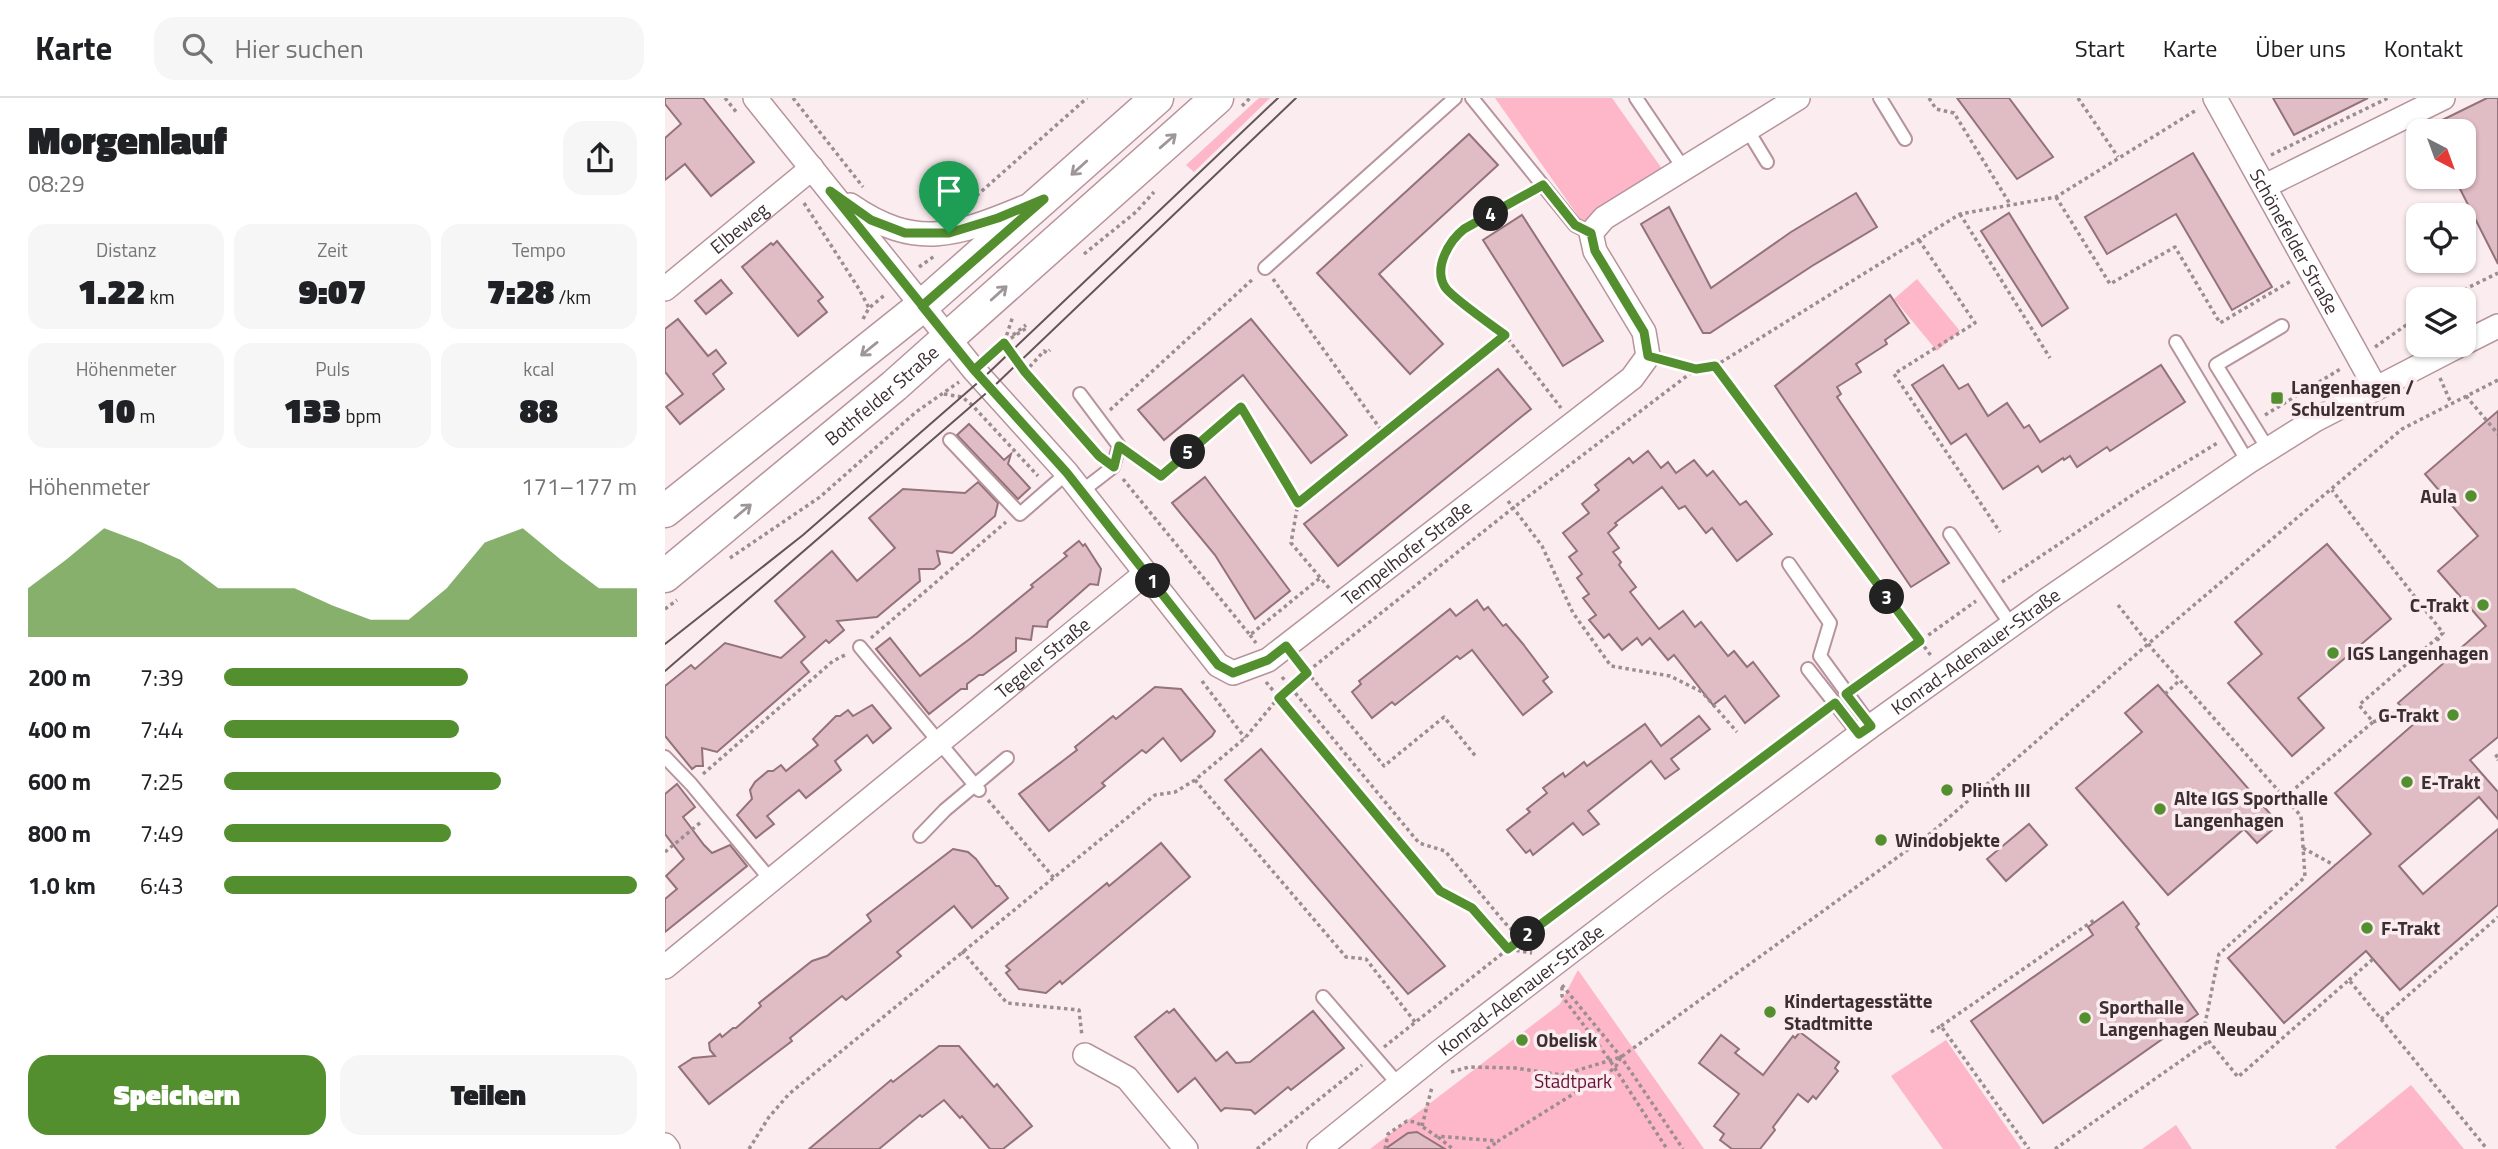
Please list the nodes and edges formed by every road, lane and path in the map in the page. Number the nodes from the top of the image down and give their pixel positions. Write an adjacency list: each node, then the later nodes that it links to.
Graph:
1 (755, 98): 21 (street, Tempelhofer Straße)
2 (793, 98): 25 (path)
3 (1087, 98): 30 (path)
4 (1157, 98): 28 (main road, one-way to 28)
5 (1217, 98): 49 (main road, Bothfelder Straße, one-way to 5)
6 (1455, 98): 35 (lane)
7 (1472, 98): 23 (lane)
8 (1636, 98): 22 (lane)
9 (1798, 98): 16 (street)
10 (1880, 98): 17 (lane)
11 (1930, 98): 29 (path)
12 (2078, 98): 19 (path)
13 (2389, 98): 18 (path)
14 (2444, 98): 24 (street)
15 (2215, 99): 19 (path); 24 (street, Schönefelder Straße)
16 (1747, 129): 20 (lane); 22 (street)
17 (1905, 139)
18 (2271, 155)
19 (2118, 157): 27 (path)
20 (1767, 162)
21 (812, 167): 26 (street, Tempelhofer Straße); 40 (street, Elbeweg)
22 (1684, 169): 32 (street)
23 (1543, 185): 32 (lane); 47 (path)
24 (2265, 186): 36 (street, Schönefelder Straße)
25 (865, 190)
26 (830, 191): 28 (street); 38 (street, Tempelhofer Straße)
27 (2056, 197): 29 (path); 36 (path)
28 (1044, 199): 41 (main road)
29 (2010, 205): 31 (path)
30 (959, 212)
31 (1960, 214): 33 (path); 55 (path)
32 (1591, 233): 53 (street)
33 (1919, 240): 57 (path); 84 (path)
34 (944, 253): 38 (path)
35 (1265, 268): 68 (path); 72 (path)
36 (2310, 270): 56 (street, Schönefelder Straße)
37 (2498, 273): 39 (path)
38 (902, 281): 41 (street, Tempelhofer Straße)
39 (2469, 287)
40 (665, 289)
41 (922, 306): 49 (street, Tempelhofer Straße); 83 (main road, one-way to 83)
42 (1014, 311): 51 (path)
43 (2406, 324): 56 (path)
44 (1027, 326): 51 (path)
45 (2282, 326): 67 (lane)
46 (2498, 326): 48 (street, Konrad-Adenauer-Straße)
47 (1505, 335): 66 (path); 68 (path)
48 (2476, 337)
49 (948, 338): 59 (street, Tempelhofer Straße); 90 (main road, Bothfelder Straße, one-way to 49)
50 (2176, 342): 70 (lane)
51 (1004, 343): 59 (path); 60 (path)
52 (1047, 349): 60 (path)
53 (1648, 356): 58 (path); 66 (street, Tempelhofer Straße)
54 (2436, 357): 62 (street, Konrad-Adenauer-Straße)
55 (2050, 358)
56 (2359, 358): 62 (street, Schönefelder Straße); 67 (path)
57 (1715, 366): 58 (path); 97 (path)
58 (1696, 369): 82 (path)
59 (974, 370): 63 (path); 76 (street, Tempelhofer Straße)
60 (1025, 372): 75 (path)
61 (2498, 380): 65 (path)
62 (2375, 387): 73 (street, Konrad-Adenauer-Straße)
63 (944, 394): 78 (path); 86 (path)
64 (1080, 394): 72 (lane)
65 (2466, 396): 69 (path); 79 (path)
66 (1572, 423): 77 (street, Tempelhofer Straße)
67 (2251, 423): 73 (lane)
68 (1384, 434): 81 (path)
69 (2498, 434)
70 (2231, 435): 74 (lane); 91 (path)
71 (950, 440): 78 (lane)
72 (1119, 446): 75 (lane); 81 (path)
73 (2268, 449): 74 (street, Konrad-Adenauer-Straße)
74 (2248, 462): 95 (street, Konrad-Adenauer-Straße)
75 (1114, 467): 80 (lane); 89 (path)
76 (1067, 473): 78 (lane); 80 (street, Tempelhofer Straße)
77 (1495, 485): 82 (path); 92 (street, Tempelhofer Straße)
78 (1049, 488)
79 (2332, 490): 96 (path); 98 (path)
80 (1081, 491): 88 (street, Tempelhofer Straße)
81 (1298, 503): 89 (path)
82 (1513, 508): 104 (path); 114 (path)
83 (665, 511)
84 (2000, 532)
85 (1950, 534): 91 (lane)
86 (727, 561)
87 (1789, 564): 107 (lane)
88 (1146, 573): 99 (street, Tempelhofer Straße); 115 (street, Tegeler Straße)
89 (1320, 578): 92 (path)
90 (675, 584): 94 (path)
91 (1988, 592): 95 (lane); 97 (path)
92 (1341, 603): 99 (street, Tempelhofer Straße)
93 (2118, 605): 98 (path)
94 (665, 609)
95 (2011, 625): 103 (street, Konrad-Adenauer-Straße)
96 (2437, 638): 101 (path); 112 (path)
97 (1920, 641): 103 (path); 107 (path)
98 (2148, 644): 105 (path); 147 (path)
99 (1286, 646): 104 (path)
100 (860, 647): 115 (lane)
101 (2451, 657)
102 (1808, 669): 110 (lane)
103 (1944, 672): 113 (street, Konrad-Adenauer-Straße)
104 (1307, 673): 106 (path); 119 (path)
105 (2180, 681): 108 (path); 123 (path)
106 (1291, 687): 109 (path); 134 (path)
107 (1846, 694): 113 (lane)
108 (2165, 694)
109 (1279, 698): 121 (path); 135 (path)
110 (1835, 703): 113 (lane); 134 (path)
111 (2401, 707): 112 (path)
112 (2373, 722): 123 (path)
113 (1865, 730): 152 (street, Konrad-Adenauer-Straße)
114 (1737, 732)
115 (939, 742): 122 (lane); 131 (street, Tegeler Straße)
116 (2498, 755): 120 (path)
117 (665, 757): 125 (lane)
118 (1007, 758): 122 (lane)
119 (1477, 758)
120 (2498, 760)
121 (1195, 780): 130 (path); 142 (path)
122 (977, 787): 126 (lane)
123 (2285, 797): 127 (path)
124 (987, 800): 130 (path)
125 (713, 811): 128 (path); 131 (lane)
126 (920, 836)
127 (2303, 848): 129 (path); 145 (path)
128 (665, 852)
129 (2334, 865)
130 (1054, 878): 136 (path)
131 (770, 879): 138 (street, Tegeler Straße)
132 (2498, 917): 141 (path)
133 (2094, 920): 143 (path)
134 (1522, 939): 135 (path); 135 (path)
135 (1508, 949)
136 (962, 951): 146 (path); 156 (path)
137 (2373, 959): 139 (path)
138 (665, 967)
139 (2349, 980): 141 (path); 145 (path)
140 (1322, 997): 152 (lane)
141 (2381, 1019): 166 (path)
142 (1415, 1022)
143 (1941, 1026): 144 (path); 164 (path)
144 (1931, 1032)
145 (2209, 1041): 165 (path)
146 (1085, 1055): 157 (street)
147 (1621, 1057): 148 (path); 148 (path); 149 (path); 163 (path)
148 (1609, 1059): 149 (path); 150 (path)
149 (1615, 1068): 155 (path); 162 (path)
150 (1441, 1077)
151 (1436, 1082): 153 (path)
152 (1399, 1085): 158 (street, Konrad-Adenauer-Straße)
153 (1422, 1126): 154 (path); 159 (path)
154 (1436, 1136): 155 (path); 160 (path)
155 (1498, 1142): 161 (path)
156 (749, 1149)
157 (1186, 1149)
158 (1319, 1149)
159 (1385, 1149)
160 (1453, 1149)
161 (1487, 1149)
162 (1667, 1149)
163 (1683, 1149)
164 (2029, 1149)
165 (2055, 1149)
166 (2487, 1149)

